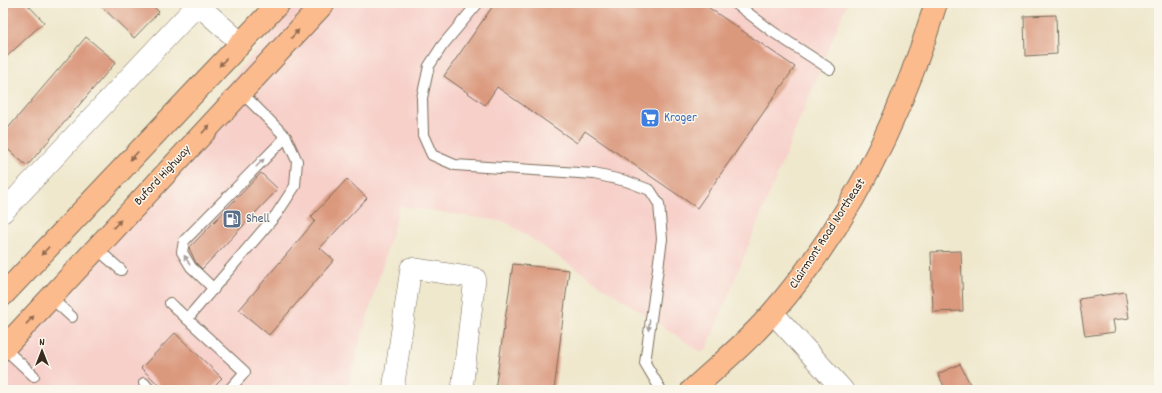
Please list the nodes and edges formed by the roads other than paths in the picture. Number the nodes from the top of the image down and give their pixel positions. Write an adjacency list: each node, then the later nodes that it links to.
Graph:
1 (198, 3): 7 (street); 11 (street)
2 (279, 3): 7 (main road)
3 (324, 3): 9 (main road, Buford Highway, one-way to 3)
4 (478, 3): 26 (lane, one-way to 26)
5 (735, 3): 8 (lane)
6 (936, 3): 18 (main road, Clairmont Road Northeast)
7 (241, 43): 15 (main road, one-way to 15)
8 (830, 69)
9 (241, 92): 10 (lane); 12 (main road, Buford Highway, one-way to 9)
10 (286, 137): 14 (lane); 14 (lane, one-way to 10)
11 (3, 212)
12 (96, 248): 13 (lane); 16 (main road, Buford Highway)
13 (121, 270)
14 (214, 288): 20 (lane)
15 (3, 295)
16 (51, 298): 19 (lane); 21 (main road, Buford Highway, one-way to 16)
17 (170, 304): 20 (lane)
18 (773, 313): 27 (main road, Clairmont Road Northeast); 28 (street)
19 (72, 317)
20 (187, 319): 23 (lane)
21 (3, 348): 22 (lane)
22 (34, 376)
23 (229, 390)
24 (393, 390): 25 (street)
25 (462, 390)
26 (660, 390)
27 (692, 390)
28 (843, 390)

